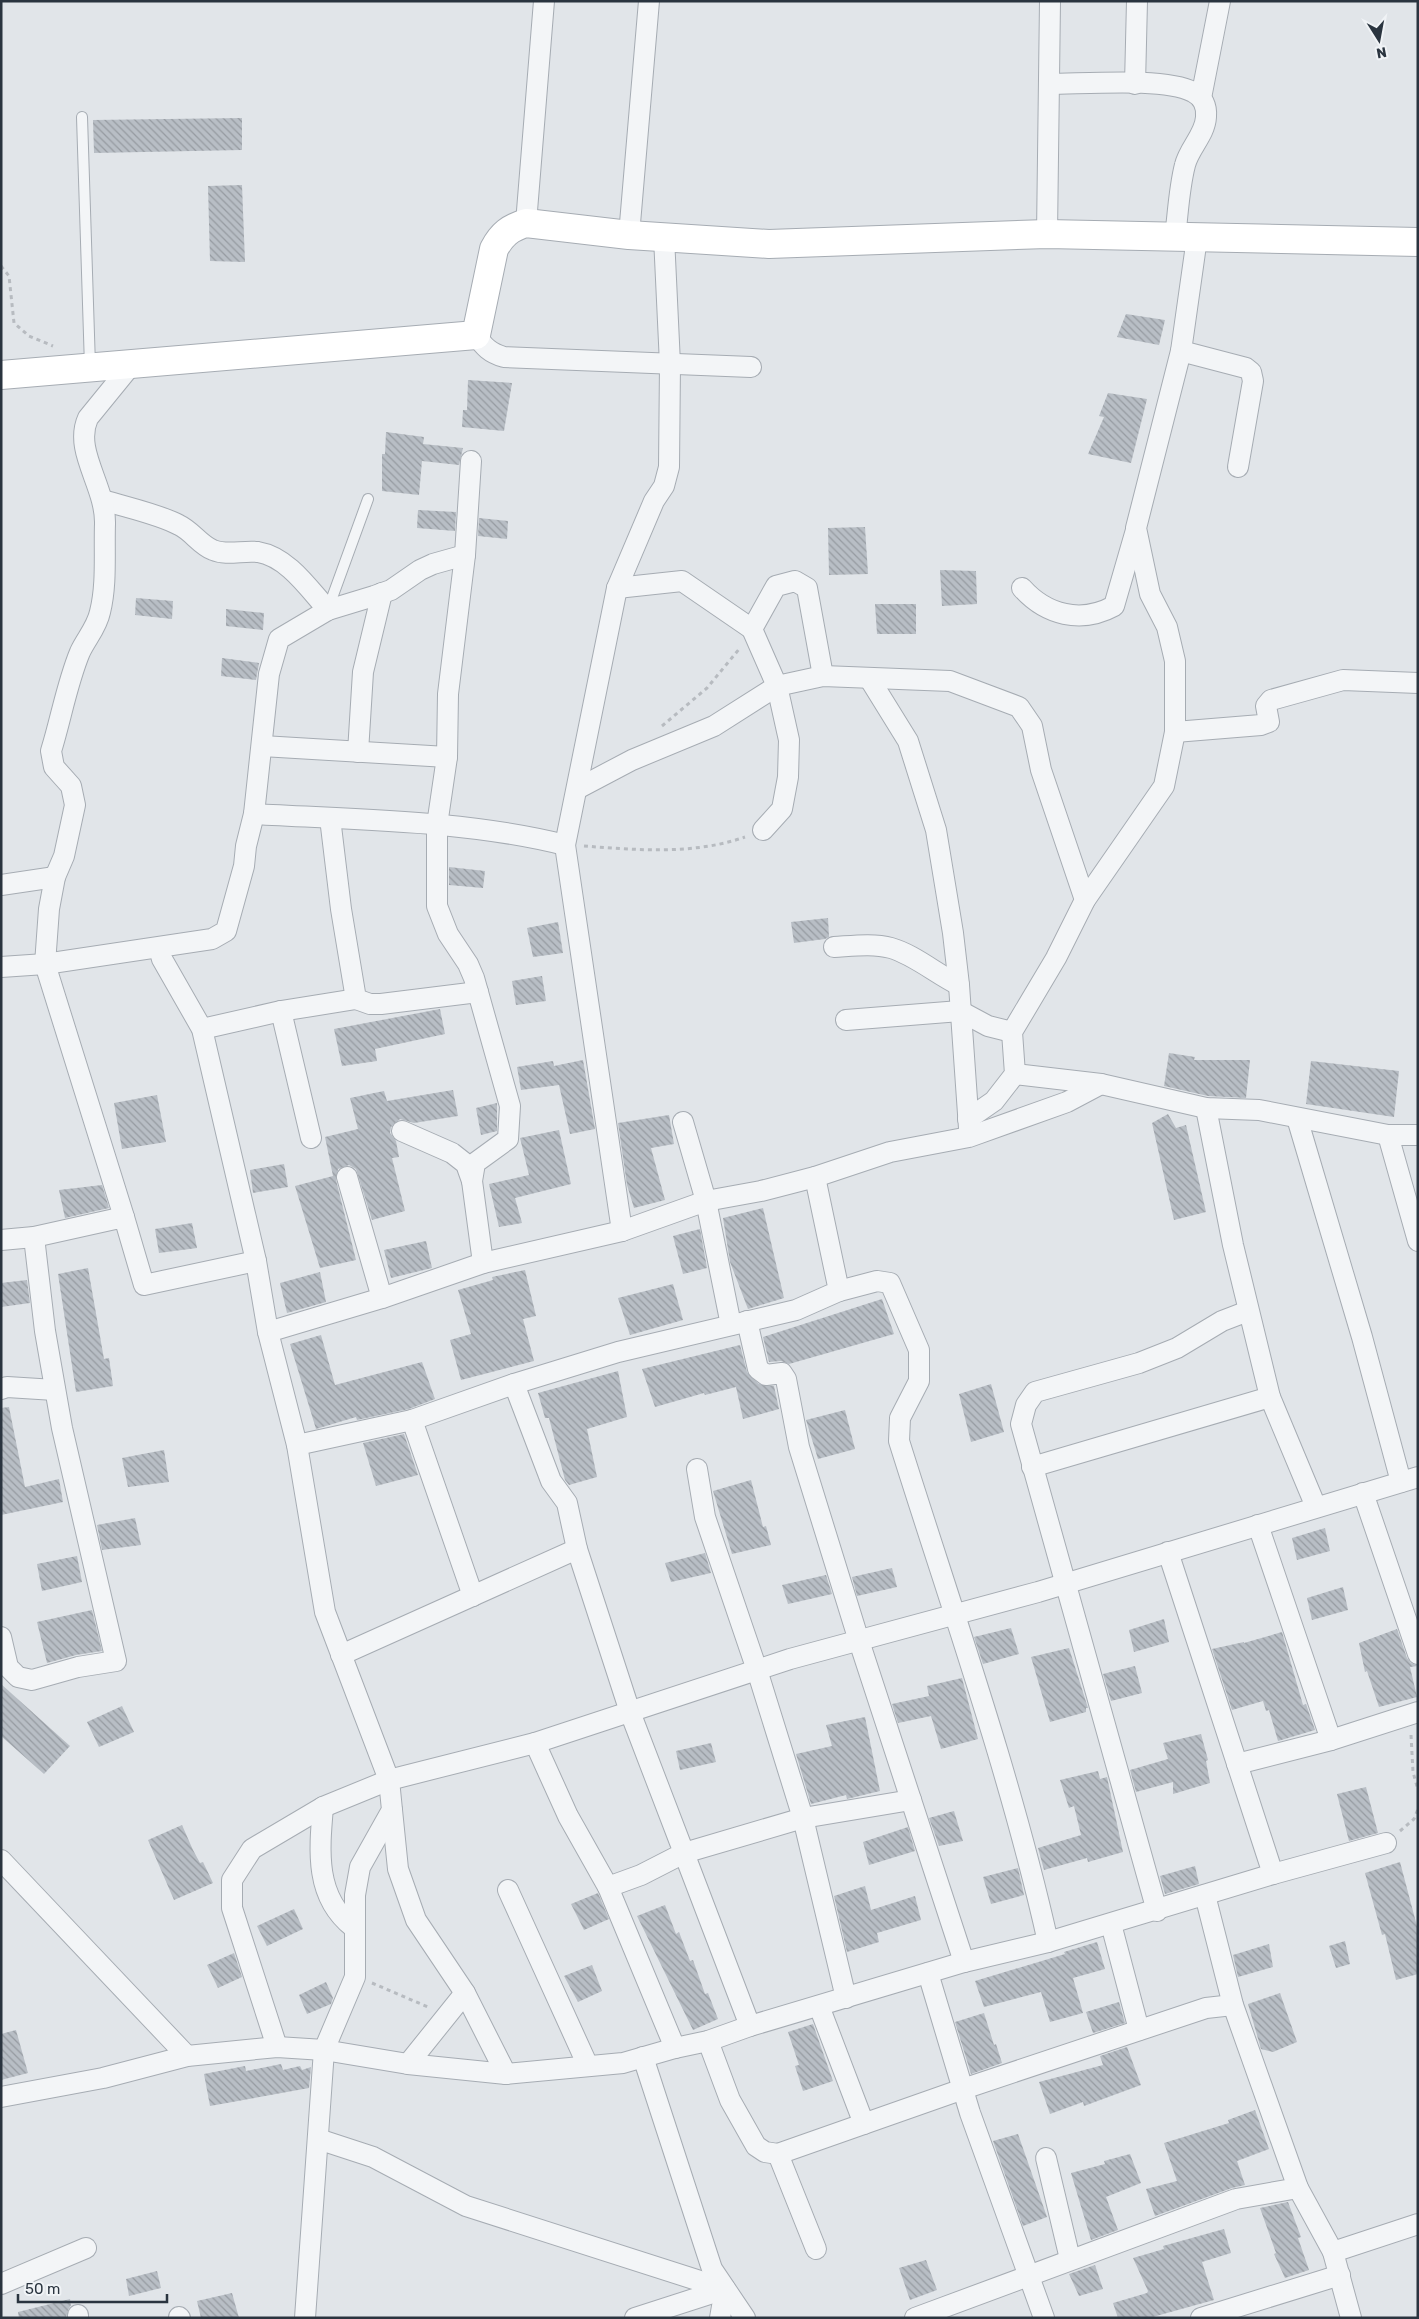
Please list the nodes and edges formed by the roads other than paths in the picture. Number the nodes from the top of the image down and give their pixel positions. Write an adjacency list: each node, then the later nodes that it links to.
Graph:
1 (649, 1): 12 (street)
2 (1050, 1): 6 (street)
3 (1137, 1): 7 (street)
4 (1220, 1): 8 (street)
5 (542, 3): 10 (street)
6 (1049, 84): 7 (street); 11 (street)
7 (1135, 84): 8 (street)
8 (1201, 98): 14 (street)
9 (82, 118): 20 (lane)
10 (526, 223): 12 (street); 16 (street)
11 (1047, 234): 13 (street); 14 (street)
12 (629, 235): 13 (street)
13 (664, 237): 19 (street)
14 (1186, 237): 15 (street); 17 (street)
15 (1418, 242)
16 (476, 335): 18 (street); 19 (street)
17 (1181, 351): 24 (street); 27 (street)
18 (132, 364): 20 (street); 26 (street)
19 (670, 364): 21 (street); 29 (street)
20 (90, 367): 22 (street)
21 (751, 367)
22 (1, 375)
23 (471, 461): 28 (street)
24 (1238, 467)
25 (368, 499): 32 (lane)
26 (103, 500): 32 (street); 48 (street)
27 (1136, 528): 30 (street); 38 (street)
28 (465, 556): 31 (street); 41 (street)
29 (617, 588): 33 (street); 42 (street)
30 (1022, 588)
31 (382, 593): 32 (street); 40 (street)
32 (328, 610): 39 (street)
33 (752, 629): 34 (street); 37 (street)
34 (823, 676): 35 (street); 37 (street)
35 (869, 678): 50 (street); 55 (street)
36 (1418, 683): 38 (street)
37 (777, 686): 42 (street); 46 (street)
38 (1175, 732): 50 (street)
39 (262, 746): 40 (street); 43 (street)
40 (358, 752): 41 (street)
41 (447, 756): 45 (street)
42 (577, 789): 47 (street)
43 (254, 814): 44 (street); 52 (street)
44 (330, 818): 45 (street); 57 (street)
45 (437, 825): 47 (street); 56 (street)
46 (763, 830)
47 (566, 845): 78 (street)
48 (55, 877): 49 (street); 53 (street)
49 (1, 885)
50 (1085, 900): 62 (street)
51 (834, 947): 55 (street)
52 (159, 948): 53 (street); 61 (street)
53 (45, 964): 54 (street); 77 (street)
54 (1, 967)
55 (959, 985): 59 (street)
56 (478, 992): 57 (street); 75 (street)
57 (356, 1000): 58 (street)
58 (281, 1011): 61 (street); 72 (street)
59 (960, 1011): 60 (street); 62 (street); 68 (street)
60 (846, 1020)
61 (202, 1029): 82 (street)
62 (1012, 1032): 63 (street)
63 (1015, 1074): 64 (street); 68 (street)
64 (1101, 1084): 65 (street); 68 (street)
65 (1206, 1108): 66 (street); 86 (street)
66 (1297, 1118): 70 (street); 97 (street)
67 (683, 1122): 76 (street)
68 (968, 1128): 74 (street)
69 (402, 1131): 75 (street)
70 (1388, 1135): 71 (street); 81 (street)
71 (1418, 1135)
72 (311, 1138)
73 (347, 1177): 85 (street)
74 (815, 1177): 76 (street); 84 (street)
75 (472, 1181): 83 (street)
76 (706, 1201): 78 (street); 87 (street)
77 (124, 1217): 79 (street); 82 (street)
78 (622, 1230): 83 (street)
79 (34, 1237): 80 (street); 91 (street)
80 (1, 1240)
81 (1418, 1241)
82 (256, 1261): 88 (street)
83 (483, 1264): 85 (street)
84 (839, 1291): 87 (street); 105 (street)
85 (382, 1298): 88 (street)
86 (1248, 1311): 92 (street); 95 (street)
87 (739, 1323): 89 (street); 107 (street)
88 (268, 1332): 94 (street)
89 (514, 1384): 93 (street); 101 (street)
90 (1, 1389): 91 (street)
91 (55, 1390): 106 (street)
92 (1270, 1397): 95 (street); 99 (street)
93 (412, 1420): 94 (street); 104 (street)
94 (296, 1445): 109 (street)
95 (1032, 1467): 103 (street)
96 (697, 1469): 110 (street)
97 (1409, 1479): 98 (street)
98 (1363, 1493): 99 (street); 108 (street)
99 (1316, 1507): 100 (street)
100 (1258, 1525): 102 (street); 113 (street)
101 (577, 1549): 104 (street); 111 (street)
102 (1168, 1552): 103 (street); 115 (street)
103 (1066, 1583): 105 (street); 128 (street)
104 (473, 1596): 109 (street)
105 (953, 1615): 107 (street); 131 (street)
106 (1, 1637)
107 (859, 1641): 110 (street); 117 (street)
108 (1418, 1654)
109 (341, 1655): 116 (street)
110 (757, 1670): 111 (street); 120 (street)
111 (630, 1712): 114 (street); 122 (street)
112 (1415, 1714): 113 (street)
113 (1331, 1740): 115 (street)
114 (535, 1743): 116 (street); 125 (street)
115 (1237, 1764): 124 (street)
116 (389, 1780): 118 (street); 119 (street)
117 (911, 1800): 120 (street); 132 (street)
118 (323, 1807): 130 (street); 141 (street)
119 (392, 1810): 130 (street); 134 (street)
120 (803, 1818): 122 (street); 135 (street)
121 (1386, 1843): 124 (street)
122 (684, 1853): 125 (street); 138 (street)
123 (2, 1862): 144 (street)
124 (1273, 1874): 127 (street)
125 (608, 1887): 142 (street)
126 (508, 1890): 147 (street)
127 (1205, 1895): 128 (street); 136 (street)
128 (1157, 1911): 129 (street)
129 (1111, 1924): 131 (street); 139 (street)
130 (353, 1928): 143 (street)
131 (1048, 1942): 132 (street)
132 (964, 1962): 133 (street)
133 (928, 1973): 135 (street); 149 (street)
134 (465, 1993): 146 (street); 148 (street)
135 (846, 1998): 137 (street)
136 (1233, 2005): 139 (street); 155 (street)
137 (819, 2006): 138 (street); 151 (street)
138 (750, 2026): 140 (street)
139 (1139, 2030): 149 (street)
140 (708, 2041): 142 (street); 153 (street)
141 (277, 2047): 143 (street); 144 (street)
142 (675, 2048): 145 (street)
143 (324, 2050): 146 (street); 152 (street)
144 (187, 2056): 150 (street)
145 (643, 2057): 147 (street); 164 (street)
146 (408, 2064): 148 (street)
147 (588, 2066): 148 (street)
148 (506, 2074)
149 (963, 2089): 151 (street); 161 (street)
150 (1, 2097)
151 (864, 2124): 153 (street)
152 (318, 2139): 164 (street); 165 (street)
153 (778, 2154): 158 (street)
154 (1046, 2158): 160 (street)
155 (1298, 2188): 159 (street); 160 (street)
156 (1418, 2224): 159 (street)
157 (86, 2248): 163 (street)
158 (816, 2249)
159 (1333, 2252): 162 (street)
160 (1070, 2259): 161 (street)
161 (1028, 2275): 169 (street); 170 (street)
162 (1340, 2275): 171 (street); 172 (street)
163 (1, 2284)
164 (725, 2288): 166 (street); 167 (street); 168 (street)
165 (305, 2318)
166 (635, 2318)
167 (720, 2318)
168 (745, 2318)
169 (915, 2318)
170 (1044, 2318)
171 (1201, 2318)
172 (1351, 2318)

